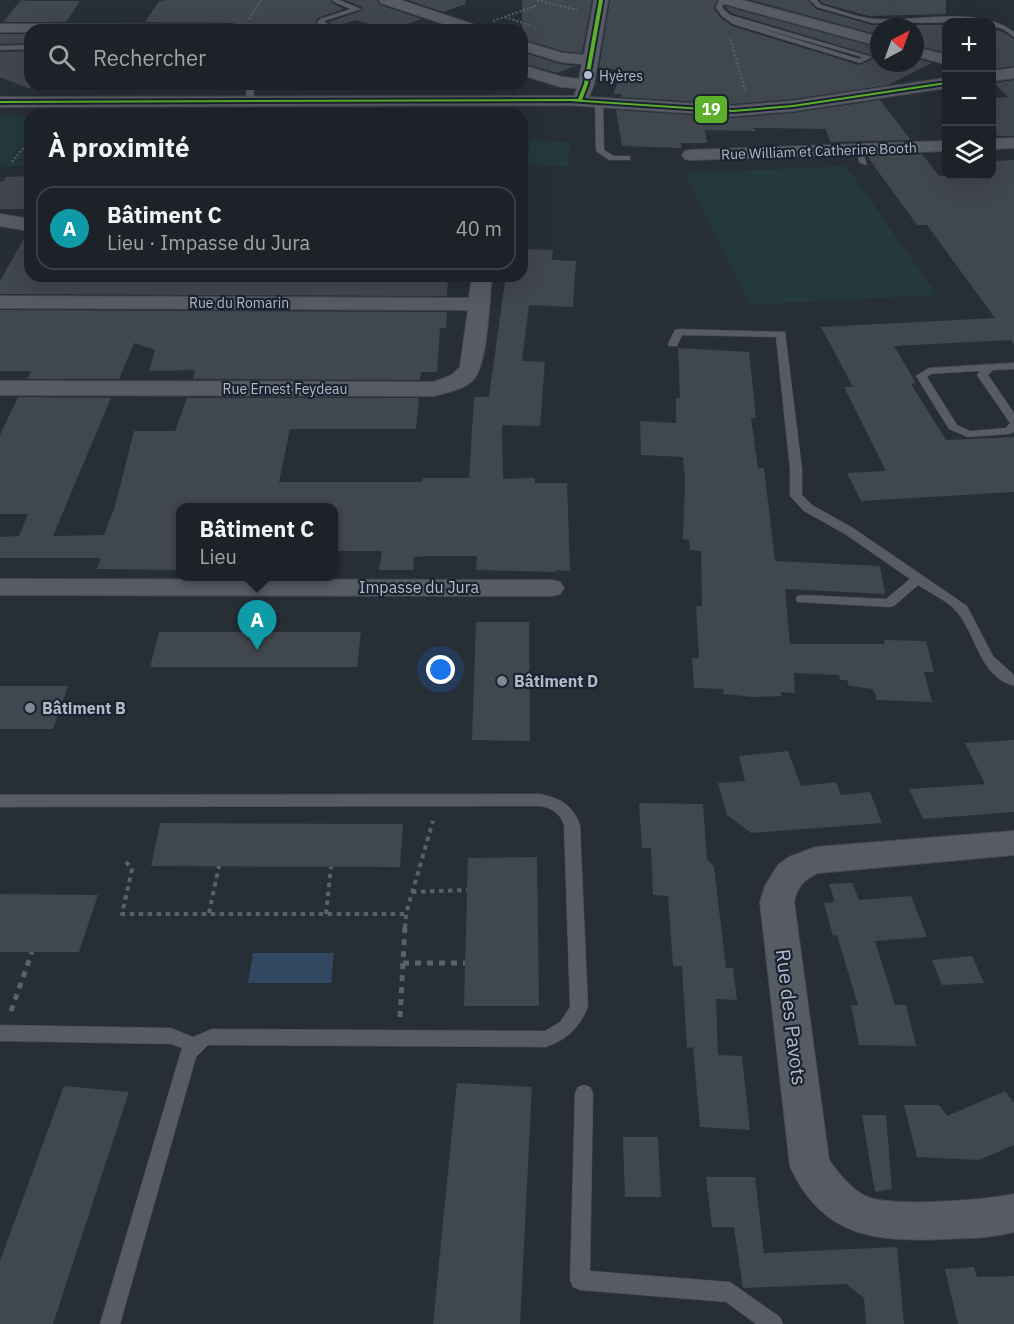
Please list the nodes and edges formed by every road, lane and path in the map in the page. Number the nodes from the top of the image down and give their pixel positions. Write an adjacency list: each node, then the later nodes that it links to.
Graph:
1 (261, 0): 10 (path)
2 (386, 0): 13 (street)
3 (537, 0): 9 (path)
4 (601, 0): 9 (street)
5 (813, 0): 11 (lane)
6 (336, 1): 12 (lane)
7 (538, 5): 14 (path)
8 (724, 5): 8 (lane); 20 (street)
9 (598, 16): 26 (street)
10 (249, 19)
11 (942, 20)
12 (323, 24)
13 (453, 24)
14 (482, 24)
15 (996, 25): 18 (lane)
16 (0, 28): 17 (street)
17 (24, 28)
18 (1014, 35)
19 (732, 36): 33 (path)
20 (870, 40)
21 (528, 47): 26 (street)
22 (0, 48): 23 (lane)
23 (24, 48)
24 (924, 54): 25 (street)
25 (942, 59)
26 (590, 60): 30 (street)
27 (528, 72): 30 (street)
28 (1014, 73): 29 (street)
29 (996, 75)
30 (586, 84): 34 (street)
31 (942, 84): 37 (street)
32 (250, 90): 35 (lane)
33 (748, 99)
34 (580, 100): 35 (street); 37 (street)
35 (251, 101): 36 (street)
36 (0, 102)
37 (599, 102): 43 (lane)
38 (1014, 143): 39 (street)
39 (996, 144)
40 (942, 146): 42 (street, Rue William et Catherine Booth)
41 (24, 147): 44 (path)
42 (692, 155)
43 (627, 158)
44 (12, 162)
45 (0, 220): 46 (street)
46 (24, 224)
47 (24, 224): 48 (street)
48 (0, 235)
49 (481, 282): 51 (street, Rue Ernest Feydeau)
50 (0, 302): 51 (street, Rue du Romarin)
51 (477, 304): 55 (street, Rue Ernest Feydeau)
52 (674, 344): 57 (lane)
53 (1014, 366): 54 (lane)
54 (988, 368): 56 (lane); 56 (lane)
55 (0, 388)
56 (1014, 423)
57 (918, 578): 60 (lane); 61 (lane)
58 (0, 587): 59 (street, Impasse du Jura)
59 (551, 588)
60 (802, 599)
61 (1014, 681)
62 (439, 800): 63 (lane); 69 (path); 77 (lane)
63 (0, 801)
64 (1014, 843): 80 (street, Rue des Pavots)
65 (126, 862): 70 (path)
66 (219, 866): 70 (path)
67 (331, 867): 71 (path)
68 (467, 890): 69 (path)
69 (412, 892): 72 (path)
70 (209, 913): 71 (path)
71 (326, 914): 72 (path)
72 (406, 914): 74 (path)
73 (32, 952): 76 (path)
74 (403, 963): 75 (path); 77 (path)
75 (465, 963)
76 (1, 1033): 78 (lane)
77 (398, 1038): 78 (lane)
78 (195, 1045): 81 (lane)
79 (584, 1093): 82 (lane)
80 (1014, 1213)
81 (110, 1324)
82 (773, 1324)

